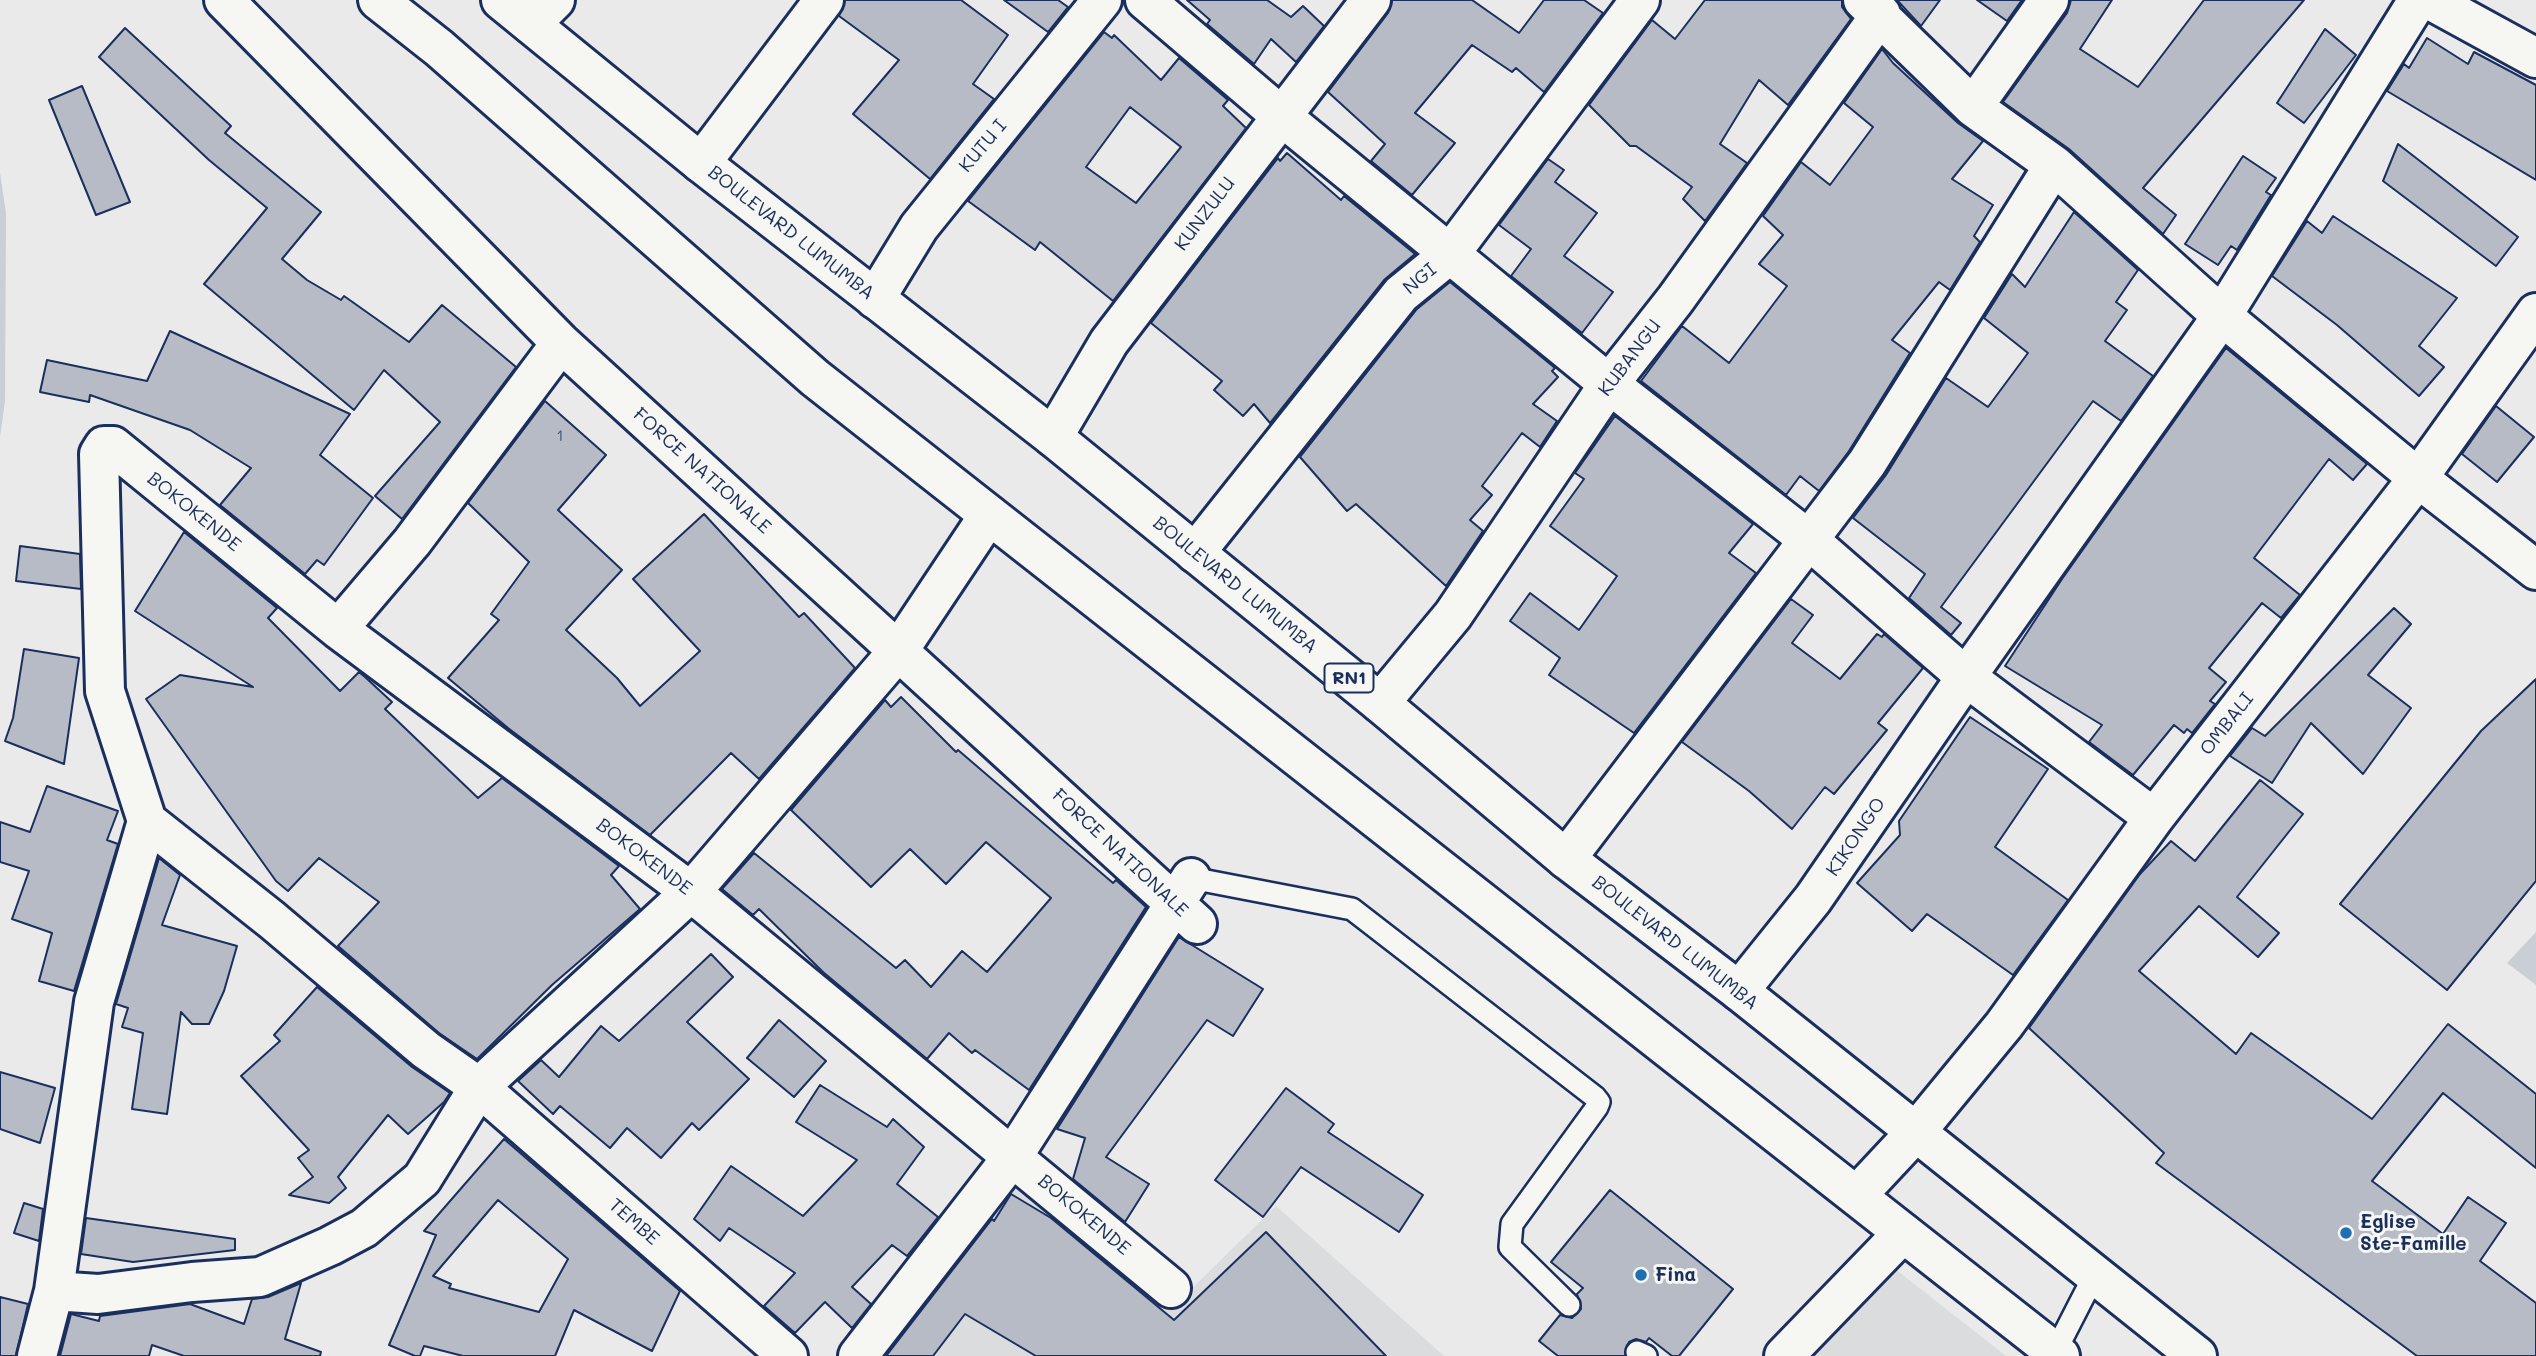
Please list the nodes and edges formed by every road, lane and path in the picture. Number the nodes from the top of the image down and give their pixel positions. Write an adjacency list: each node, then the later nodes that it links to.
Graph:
1 (224, 0): 23 (main road, FORCE NATIONALE)
2 (378, 0): 27 (main road)
3 (501, 0): 13 (main road, BOULEVARD LUMUMBA / RN1)
4 (824, 0): 17 (main road)
5 (1102, 0): 20 (main road, KUTU I)
6 (1146, 0): 16 (main road)
7 (1371, 0): 16 (main road, KUNZULU)
8 (1640, 0): 19 (main road, NGI)
9 (2049, 0): 15 (main road)
10 (2418, 0): 22 (main road, KIKONGO)
11 (2430, 0): 14 (main road)
12 (1872, 7): 15 (main road); 24 (main road, KUBANGU)
13 (543, 12): 17 (main road, BOULEVARD LUMUMBA / RN1)
14 (2536, 58)
15 (1973, 107): 18 (main road)
16 (1280, 115): 19 (main road); 25 (main road, KUNZULU)
17 (701, 163): 20 (main road, BOULEVARD LUMUMBA / RN1)
18 (2053, 165): 22 (main road); 28 (main road)
19 (1450, 254): 24 (main road); 29 (main road, NGI)
20 (875, 299): 25 (main road, BOULEVARD LUMUMBA / RN1)
21 (2536, 313): 26 (main road, OMBALI)
22 (2222, 316): 26 (main road); 33 (main road, KIKONGO)
23 (561, 342): 31 (main road); 32 (main road, FORCE NATIONALE)
24 (1609, 384): 28 (main road); 34 (main road, KUBANGU)
25 (1052, 437): 29 (main road, BOULEVARD LUMUMBA / RN1)
26 (2418, 478): 30 (main road); 35 (main road, OMBALI)
27 (989, 514): 32 (main road); 44 (main road)
28 (1809, 540): 33 (main road); 37 (main road)
29 (1195, 553): 34 (main road, BOULEVARD LUMUMBA / RN1)
30 (2536, 570)
31 (338, 629): 36 (main road, BOKOKENDE); 38 (main road, BOKOKENDE)
32 (899, 650): 38 (main road); 39 (main road, FORCE NATIONALE)
33 (1966, 677): 35 (main road); 40 (main road, KIKONGO)
34 (1380, 703): 37 (main road, BOULEVARD LUMUMBA / RN1)
35 (2154, 818): 42 (main road, OMBALI)
36 (147, 821): 41 (main road, TEMBE); 48 (main road)
37 (1566, 859): 40 (main road, BOULEVARD LUMUMBA / RN1)
38 (691, 892): 41 (main road); 43 (main road, BOKOKENDE)
39 (1187, 902): 43 (main road); 49 (lane)
40 (1739, 991): 42 (main road, BOULEVARD LUMUMBA / RN1)
41 (479, 1087): 48 (main road); 52 (main road, TEMBE)
42 (1914, 1133): 44 (main road, OMBALI); 46 (main road, BOULEVARD LUMUMBA / RN1)
43 (1013, 1156): 47 (main road, BOKOKENDE); 53 (main road)
44 (1858, 1195): 45 (main road)
45 (1903, 1233): 50 (main road); 54 (main road)
46 (2095, 1274): 50 (lane); 55 (main road, BOULEVARD LUMUMBA / RN1)
47 (1171, 1288)
48 (54, 1291): 51 (main road)
49 (1569, 1305)
50 (2056, 1355)
51 (37, 1356)
52 (788, 1356)
53 (858, 1356)
54 (1784, 1356)
55 (2197, 1356)

